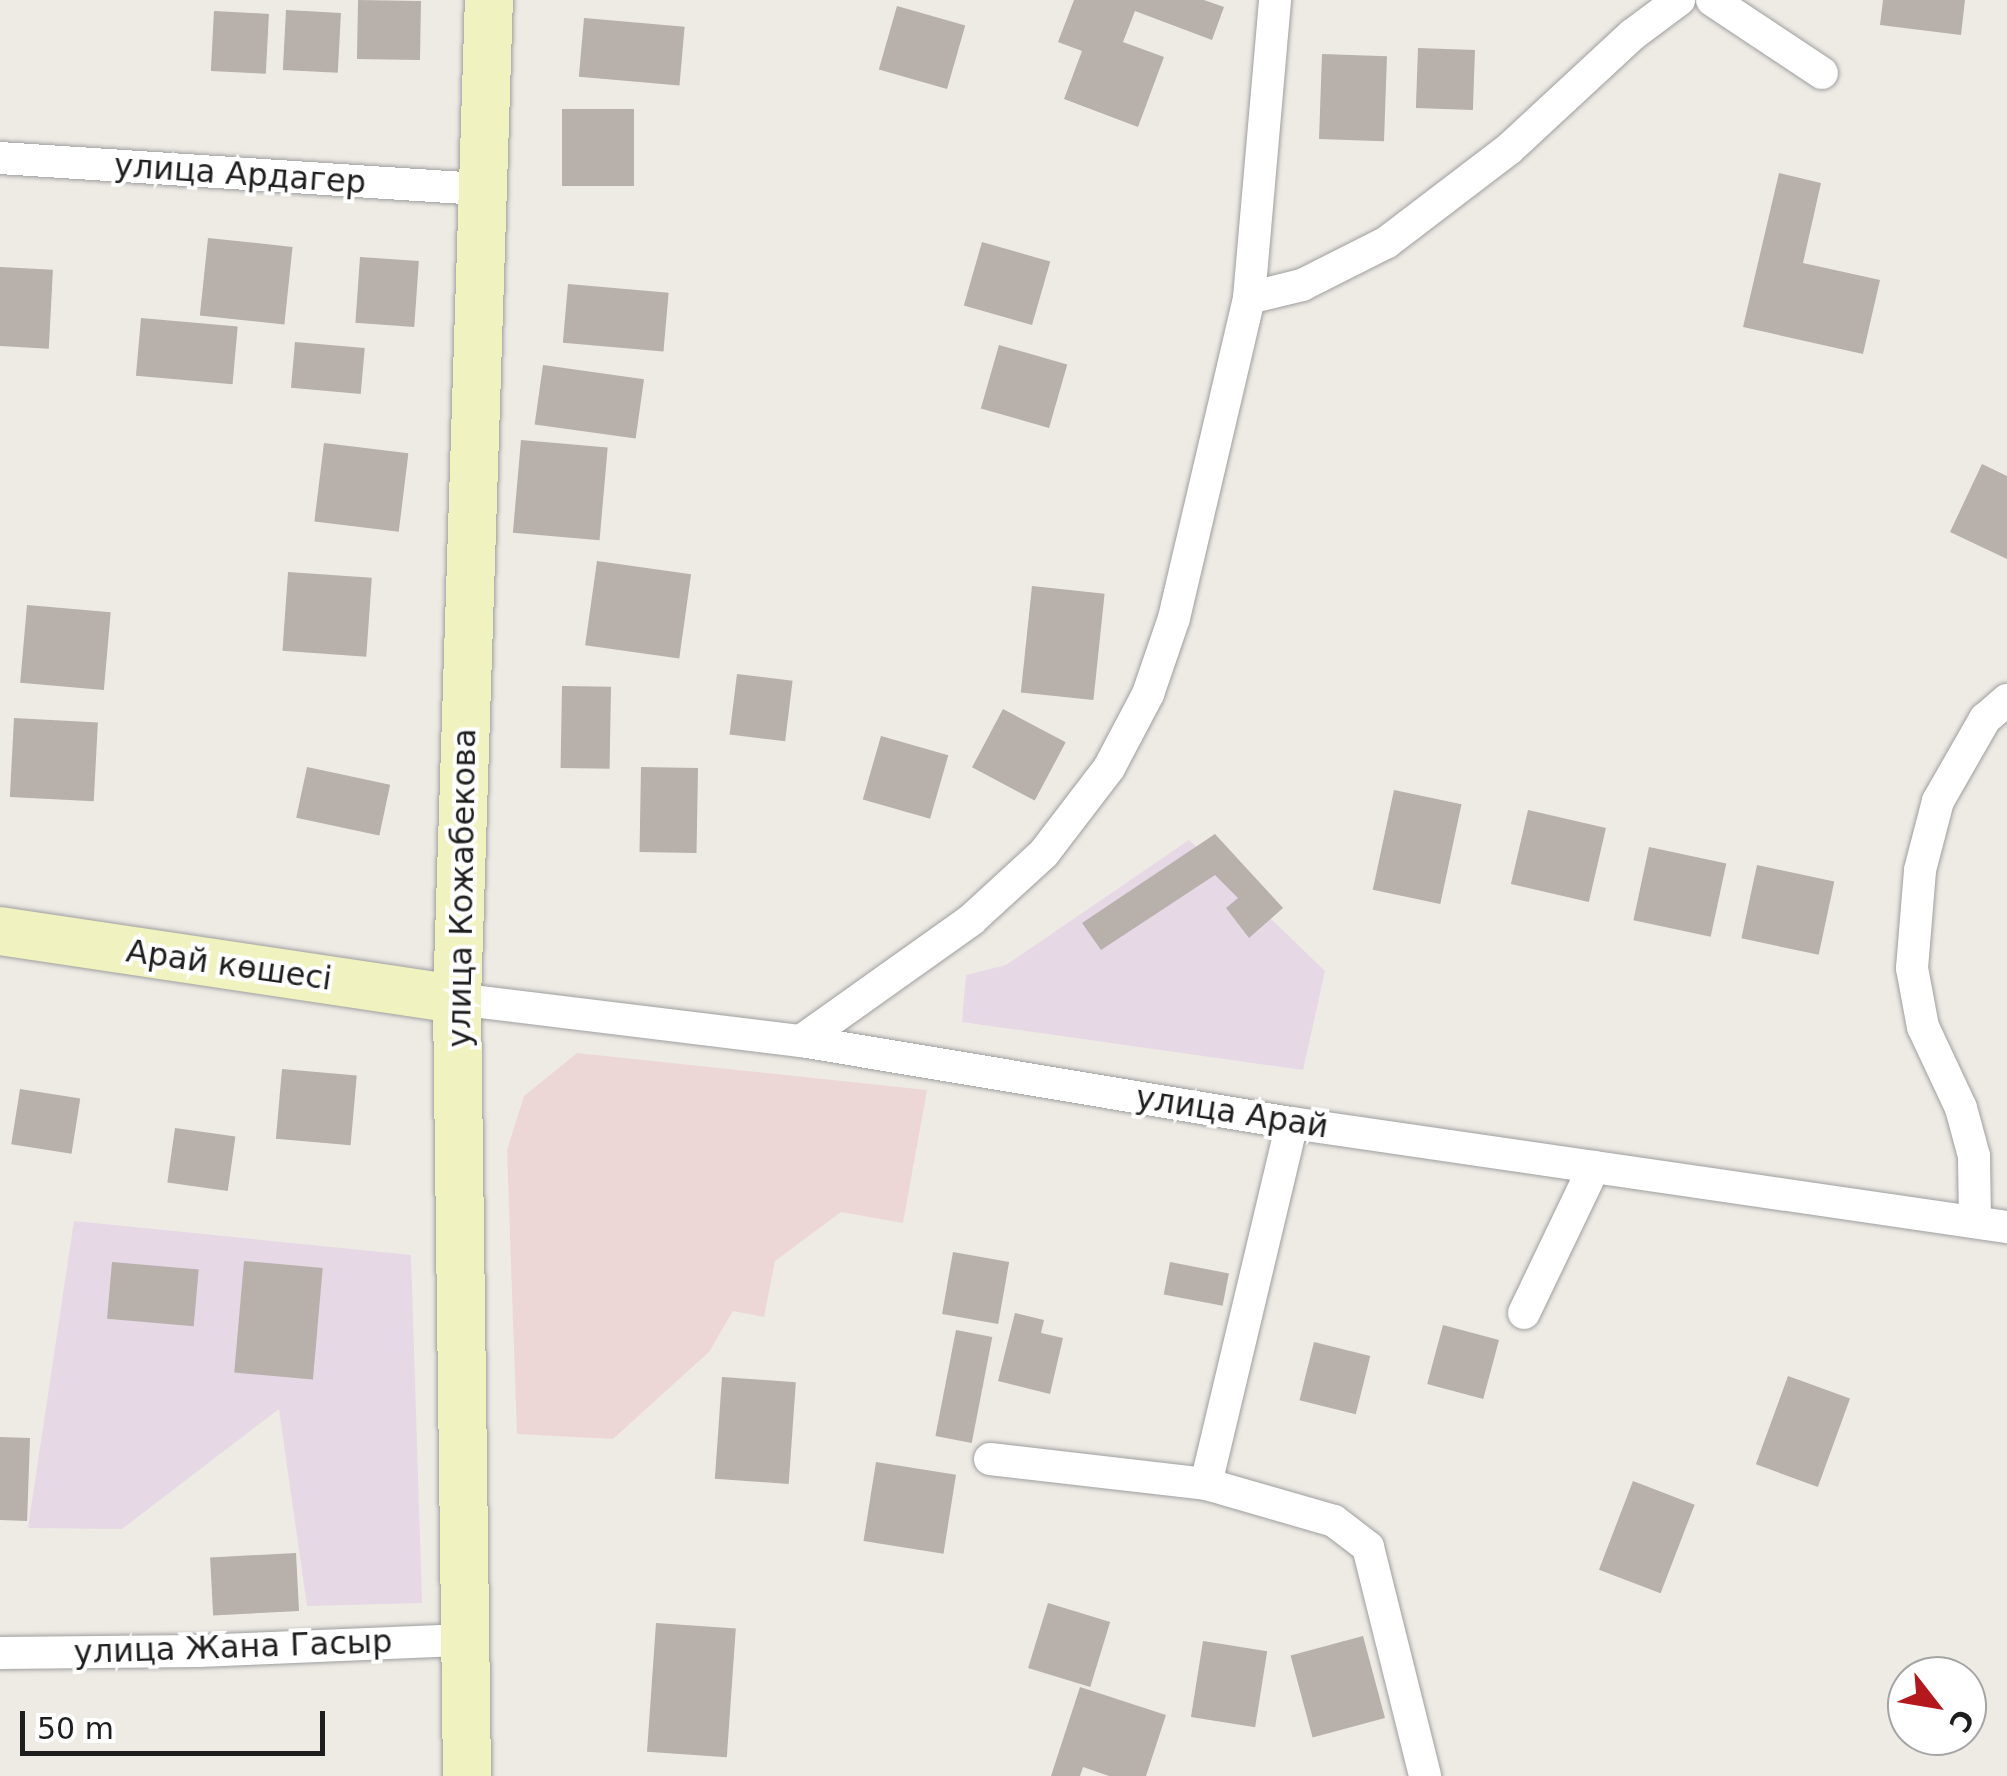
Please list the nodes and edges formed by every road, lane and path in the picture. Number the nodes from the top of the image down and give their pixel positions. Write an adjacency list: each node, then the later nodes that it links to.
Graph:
1 (490, 0): 7 (main road, улица Кожабекова)
2 (1275, 0): 8 (street)
3 (1679, 0): 8 (street)
4 (1712, 0): 5 (street)
5 (1822, 73)
6 (0, 158): 7 (street, улица Ардагер)
7 (480, 189): 11 (main road, улица Кожабекова)
8 (1249, 298): 12 (street)
9 (2007, 700): 15 (street)
10 (0, 931): 11 (main road, Арай көшесі)
11 (457, 999): 12 (street, улица Арай); 19 (main road, улица Кожабекова)
12 (801, 1041): 13 (street, улица Арай)
13 (1292, 1123): 14 (street, улица Арай); 18 (street)
14 (1594, 1167): 15 (street, улица Арай); 16 (street)
15 (1991, 1225)
16 (1524, 1313)
17 (990, 1459): 18 (street)
18 (1206, 1484): 22 (street)
19 (465, 1640): 20 (street, улица Жана Гасыр); 21 (main road, улица Кожабекова)
20 (0, 1652)
21 (467, 1776)
22 (1424, 1776)

